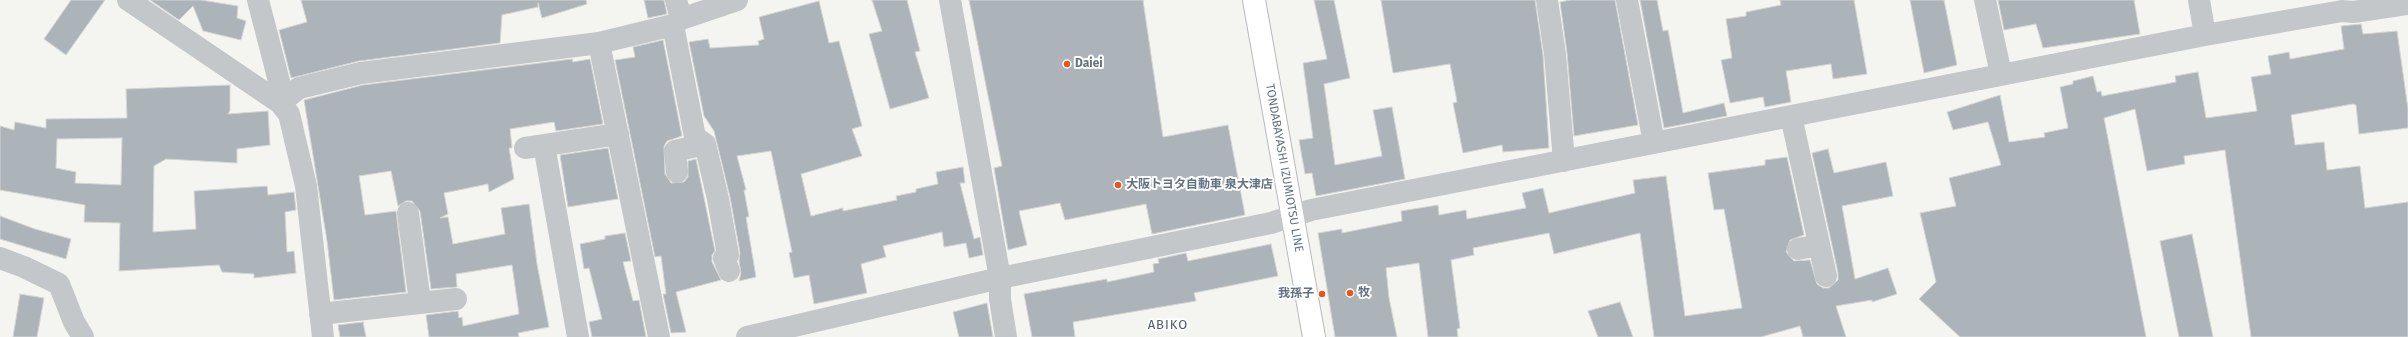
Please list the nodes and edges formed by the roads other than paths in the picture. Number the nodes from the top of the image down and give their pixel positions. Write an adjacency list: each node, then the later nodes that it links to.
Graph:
1 (128, 0): 16 (street)
2 (258, 0): 16 (street)
3 (737, 0): 12 (street)
4 (950, 0): 28 (street)
5 (1254, 0): 24 (main road, TONDABAYASHI IZUMIOTSU LINE)
6 (1547, 0): 21 (street)
7 (1627, 0): 19 (street)
8 (1985, 0): 15 (street)
9 (2199, 0): 13 (street)
10 (2408, 4): 11 (street)
11 (2341, 5): 13 (street)
12 (677, 15): 14 (street); 20 (street)
13 (2205, 35): 15 (street)
14 (599, 43): 16 (street); 18 (street)
15 (2001, 74): 17 (street)
16 (280, 103): 31 (street)
17 (1791, 116): 19 (street); 27 (street)
18 (618, 134): 34 (street); 35 (street)
19 (1654, 143): 21 (street)
20 (705, 144): 22 (street); 26 (street)
21 (1564, 161): 24 (street)
22 (677, 172)
23 (408, 213): 30 (street)
24 (1292, 216): 28 (street); 38 (main road, TONDABAYASHI IZUMIOTSU LINE)
25 (0, 258): 32 (street)
26 (728, 271)
27 (1826, 276)
28 (1000, 278): 36 (street); 37 (street)
29 (456, 299): 30 (street)
30 (420, 302): 31 (street)
31 (320, 314): 33 (street)
32 (84, 337)
33 (323, 337)
34 (578, 337)
35 (659, 337)
36 (747, 337)
37 (1006, 337)
38 (1314, 337)

